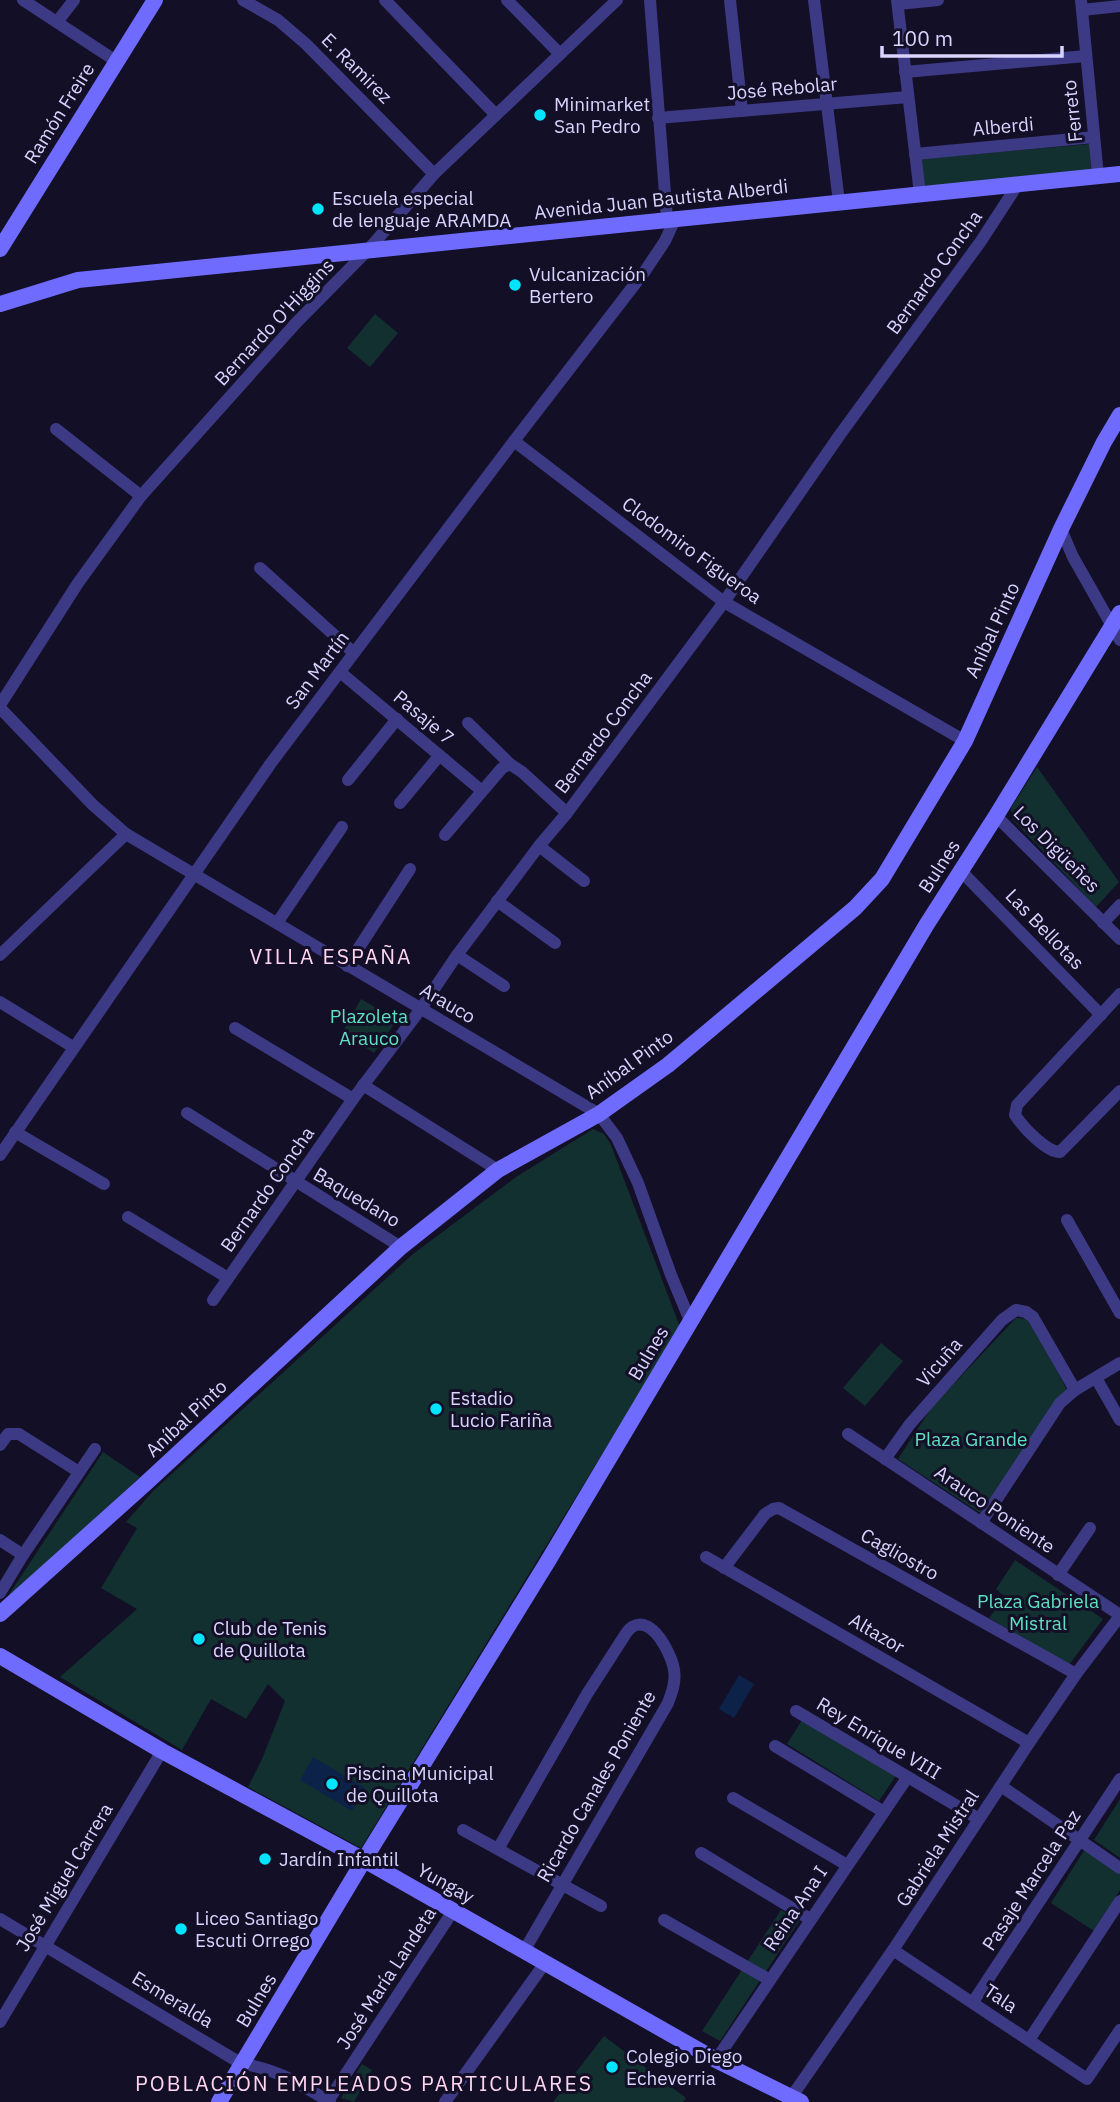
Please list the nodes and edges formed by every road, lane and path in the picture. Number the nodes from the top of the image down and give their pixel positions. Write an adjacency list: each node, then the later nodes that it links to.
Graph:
1 (23, 0): 15 (street)
2 (74, 0): 15 (street)
3 (155, 0): 18 (street, Ramón Freire)
4 (243, 0): 27 (street, E. Ramirez)
5 (385, 0): 23 (street)
6 (507, 0): 16 (street)
7 (617, 0): 16 (street, Bernardo O'Higgins)
8 (650, 0): 24 (street)
9 (730, 0): 22 (street)
10 (814, 0): 21 (street)
11 (938, 0): 12 (street)
12 (897, 2): 19 (street)
13 (1081, 5): 14 (street); 17 (street, Ferreto)
14 (1120, 6)
15 (57, 22): 18 (street)
16 (560, 54): 23 (street, Bernardo O'Higgins)
17 (1086, 56): 19 (street); 25 (street, Ferreto)
18 (116, 61): 34 (street, Ramón Freire)
19 (905, 72): 20 (street)
20 (908, 97): 21 (street, José Rebolar); 26 (street)
21 (827, 103): 22 (street, José Rebolar); 32 (street)
22 (742, 111): 24 (street, José Rebolar)
23 (496, 116): 27 (street, Bernardo O'Higgins)
24 (658, 118): 33 (street)
25 (1094, 137): 26 (street, Alberdi); 29 (street, Ferreto)
26 (915, 154): 31 (street)
27 (434, 174): 35 (street, Bernardo O'Higgins)
28 (1120, 174): 29 (street, Avenida Juan Bautista Alberdi)
29 (1098, 176): 30 (street, Avenida Juan Bautista Alberdi)
30 (1018, 184): 31 (street, Avenida Juan Bautista Alberdi); 47 (street, Bernardo Concha)
31 (920, 194): 32 (street, Avenida Juan Bautista Alberdi)
32 (839, 202): 33 (street, Avenida Juan Bautista Alberdi)
33 (672, 218): 35 (street, Avenida Juan Bautista Alberdi); 41 (street, San Martín)
34 (0, 249)
35 (368, 250): 36 (street, Avenida Juan Bautista Alberdi); 42 (street, Bernardo O'Higgins)
36 (28, 295): 37 (street, Avenida Juan Bautista Alberdi); 38 (street)
37 (0, 304)
38 (0, 316)
39 (1120, 415): 43 (street, Aníbal Pinto)
40 (56, 429): 42 (street)
41 (514, 441): 47 (street, Clodomiro Figueroa); 49 (street, San Martín)
42 (141, 496): 51 (street, Bernardo O'Higgins)
43 (1061, 529): 44 (street, Aníbal Pinto); 45 (street)
44 (1050, 555): 45 (street); 54 (street, Aníbal Pinto)
45 (1073, 557): 48 (street)
46 (260, 568): 49 (street)
47 (724, 603): 54 (street, Clodomiro Figueroa); 60 (street, Bernardo Concha)
48 (1117, 626): 61 (street, Bulnes)
49 (354, 653): 50 (street, San Martín)
50 (340, 672): 52 (street, Pasaje 7); 68 (street, San Martín)
51 (0, 707): 63 (street, Arauco)
52 (397, 719): 55 (street, Pasaje 7); 57 (street)
53 (468, 723): 56 (street, Pasaje 7)
54 (965, 741): 90 (street, Aníbal Pinto)
55 (439, 755): 58 (street, Pasaje 7); 59 (street)
56 (510, 764): 58 (street); 60 (street, Pasaje 7)
57 (348, 780)
58 (482, 791): 64 (street)
59 (400, 803)
60 (567, 813): 65 (street, Bernardo Concha)
61 (996, 816): 67 (street, Bulnes); 73 (street, Los Digüeñes)
62 (342, 827): 72 (street)
63 (127, 834): 68 (street, Arauco); 76 (street)
64 (445, 835)
65 (539, 845): 69 (street); 70 (street, Bernardo Concha)
66 (410, 869): 78 (street)
67 (961, 871): 83 (street, Las Bellotas); 103 (street, Bulnes)
68 (194, 875): 72 (street, Arauco); 85 (street, San Martín)
69 (584, 881)
70 (497, 901): 75 (street); 77 (street, Bernardo Concha)
71 (1120, 905): 73 (street)
72 (277, 923): 78 (street, Arauco)
73 (1103, 923): 74 (street, Los Digüeñes)
74 (1120, 939)
75 (555, 943)
76 (0, 955)
77 (457, 955): 79 (street); 82 (street, Bernardo Concha)
78 (347, 966): 82 (street, Arauco)
79 (504, 986)
80 (1120, 994): 83 (street)
81 (0, 1002): 85 (street)
82 (420, 1010): 86 (street, Bernardo Concha); 90 (street, Arauco)
83 (1101, 1015): 87 (street)
84 (235, 1028): 88 (street)
85 (73, 1047): 92 (street, San Martín)
86 (363, 1085): 88 (street, Bernardo Concha); 94 (street)
87 (1120, 1091)
88 (353, 1099): 95 (street, Bernardo Concha)
89 (187, 1113): 95 (street, Baquedano)
90 (599, 1114): 94 (street, Aníbal Pinto); 103 (street, Arauco)
91 (0, 1129): 92 (street)
92 (14, 1134): 93 (street, San Martín); 96 (street)
93 (0, 1155)
94 (498, 1170): 99 (street, Aníbal Pinto)
95 (295, 1182): 99 (street, Baquedano); 100 (street, Bernardo Concha)
96 (104, 1184)
97 (128, 1217): 100 (street)
98 (1067, 1220): 102 (street)
99 (401, 1247): 121 (street, Aníbal Pinto)
100 (228, 1278): 101 (street, Bernardo Concha)
101 (213, 1300)
102 (1120, 1313)
103 (691, 1323): 139 (street, Bulnes)
104 (1120, 1363): 105 (street)
105 (1096, 1378): 106 (street); 107 (street)
106 (1075, 1390): 111 (street, Vicuña); 113 (street)
107 (1120, 1420)
108 (848, 1434): 111 (street, Arauco Poniente)
109 (0, 1445): 112 (street)
110 (95, 1449): 112 (street)
111 (886, 1459): 113 (street, Arauco Poniente)
112 (79, 1472): 116 (street)
113 (981, 1523): 119 (street, Arauco Poniente)
114 (1090, 1528): 119 (street)
115 (0, 1540): 116 (street)
116 (23, 1555): 120 (street)
117 (706, 1557): 118 (street, Altazor)
118 (724, 1568): 124 (street, Cagliostro); 126 (street, Altazor)
119 (1058, 1575): 122 (street, Arauco Poniente)
120 (0, 1593)
121 (0, 1614)
122 (1120, 1616): 124 (street, Gabriela Mistral)
123 (0, 1656): 128 (street, Yungay)
124 (1076, 1674): 126 (street, Gabriela Mistral)
125 (796, 1711): 129 (street, Rey Enrique VIII)
126 (1029, 1743): 131 (street, Gabriela Mistral)
127 (775, 1746): 133 (street)
128 (162, 1751): 139 (street, Yungay); 149 (street, José Miguel Carrera)
129 (907, 1777): 133 (street, Reina Ana I); 134 (street, Rey Enrique VIII)
130 (1120, 1779): 136 (street, Pasaje Marcela Paz)
131 (1001, 1786): 134 (street, Gabriela Mistral); 136 (street)
132 (733, 1798): 140 (street)
133 (884, 1812): 140 (street, Reina Ana I)
134 (979, 1819): 150 (street, Gabriela Mistral)
135 (463, 1830): 137 (street)
136 (1080, 1840): 141 (street); 154 (street, Pasaje Marcela Paz)
137 (498, 1849): 142 (street); 142 (street, Ricardo Canales Poniente)
138 (701, 1853): 147 (street)
139 (364, 1860): 145 (street, Yungay); 159 (street, Bulnes)
140 (847, 1865): 147 (street, Reina Ana I)
141 (1120, 1868)
142 (562, 1885): 144 (street); 151 (street, Ricardo Canales Poniente)
143 (1120, 1901): 157 (street)
144 (601, 1906)
145 (453, 1911): 151 (street, Yungay); 161 (street, José María Landeta)
146 (0, 1919): 149 (street, Esmeralda)
147 (810, 1919): 153 (street, Reina Ana I)
148 (664, 1920): 153 (street)
149 (46, 1945): 155 (street, José Miguel Carrera); 159 (street, Esmeralda)
150 (893, 1950): 154 (street, Tala); 160 (street, Gabriela Mistral)
151 (524, 1951): 152 (street, Yungay)
152 (545, 1963): 158 (street, Yungay); 163 (street)
153 (770, 1980): 158 (street, Reina Ana I)
154 (973, 2003): 157 (street, Tala)
155 (0, 2022)
156 (1120, 2030): 157 (street, Tala)
157 (1029, 2040)
158 (716, 2060): 160 (street, Yungay)
159 (242, 2064): 161 (street, Esmeralda); 162 (street, Bulnes)
160 (793, 2100)
161 (329, 2101)
162 (219, 2102)
163 (445, 2102)

